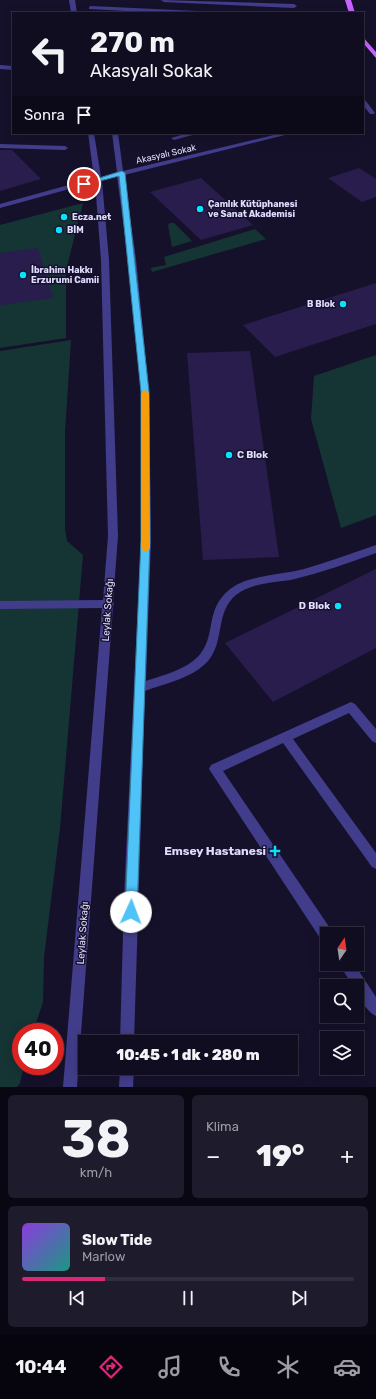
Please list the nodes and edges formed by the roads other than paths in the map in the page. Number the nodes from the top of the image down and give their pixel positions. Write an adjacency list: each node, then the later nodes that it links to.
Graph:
1 (72, 0): 7 (street)
2 (90, 0): 6 (street)
3 (164, 0): 5 (street)
4 (348, 0): 9 (main road)
5 (294, 6)
6 (92, 10): 8 (street)
7 (74, 12)
8 (139, 12)
9 (352, 12)
10 (364, 40): 11 (main road)
11 (376, 56)
12 (0, 67): 13 (street)
13 (12, 68)
14 (364, 102): 15 (street)
15 (374, 113): 16 (street)
16 (364, 115)
17 (91, 134): 25 (street, Leylak Sokağı)
18 (115, 134): 24 (street)
19 (192, 134): 21 (street)
20 (286, 134): 24 (street, Akasyalı Sokak)
21 (174, 138)
22 (0, 146): 23 (street)
23 (65, 148)
24 (122, 173): 25 (street, Akasyalı Sokak); 30 (street)
25 (98, 180): 26 (street, Akasyalı Sokak); 28 (street, Leylak Sokağı)
26 (0, 206)
27 (376, 549): 30 (street)
28 (109, 604): 29 (street); 39 (street, Leylak Sokağı)
29 (0, 605)
30 (140, 688): 37 (street)
31 (285, 738): 32 (street); 33 (street); 34 (street)
32 (376, 738)
33 (376, 863)
34 (321, 927)
35 (351, 971): 36 (street)
36 (376, 1009)
37 (127, 1035)
38 (127, 1075): 40 (street)
39 (70, 1087)
40 (126, 1087)

